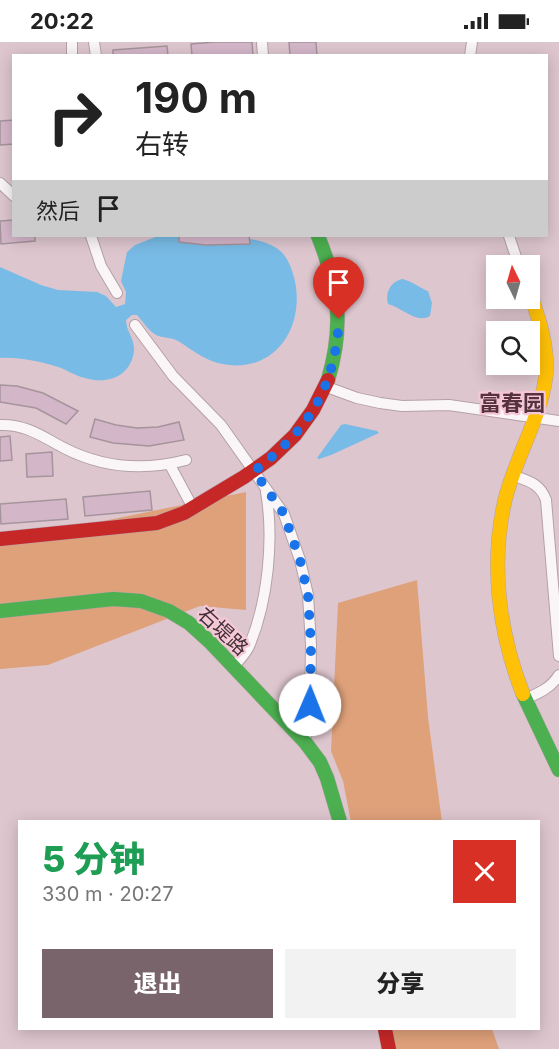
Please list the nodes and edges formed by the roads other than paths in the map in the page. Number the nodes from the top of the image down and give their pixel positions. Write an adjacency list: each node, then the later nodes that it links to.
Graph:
1 (0, 183): 2 (street)
2 (12, 194)
3 (91, 237): 7 (street)
4 (318, 237): 10 (street)
5 (509, 237): 6 (street)
6 (515, 255)
7 (117, 293)
8 (534, 309): 11 (street)
9 (135, 325): 16 (street)
10 (327, 387): 11 (street); 16 (street)
11 (534, 417): 12 (street); 17 (street)
12 (559, 421)
13 (0, 425): 15 (street)
14 (186, 460): 15 (street)
15 (170, 465): 19 (street)
16 (254, 471): 18 (street); 19 (street)
17 (512, 475): 22 (street); 25 (street)
18 (265, 486): 23 (street); 26 (street)
19 (193, 508): 20 (street)
20 (0, 539)
21 (0, 611): 23 (street, 右堤路)
22 (559, 656)
23 (233, 667): 26 (street, 右堤路)
24 (559, 675): 25 (street)
25 (525, 699): 27 (street)
26 (305, 741): 28 (street, 右堤路)
27 (559, 770)
28 (339, 820)
29 (385, 1030): 30 (street)
30 (389, 1049)

